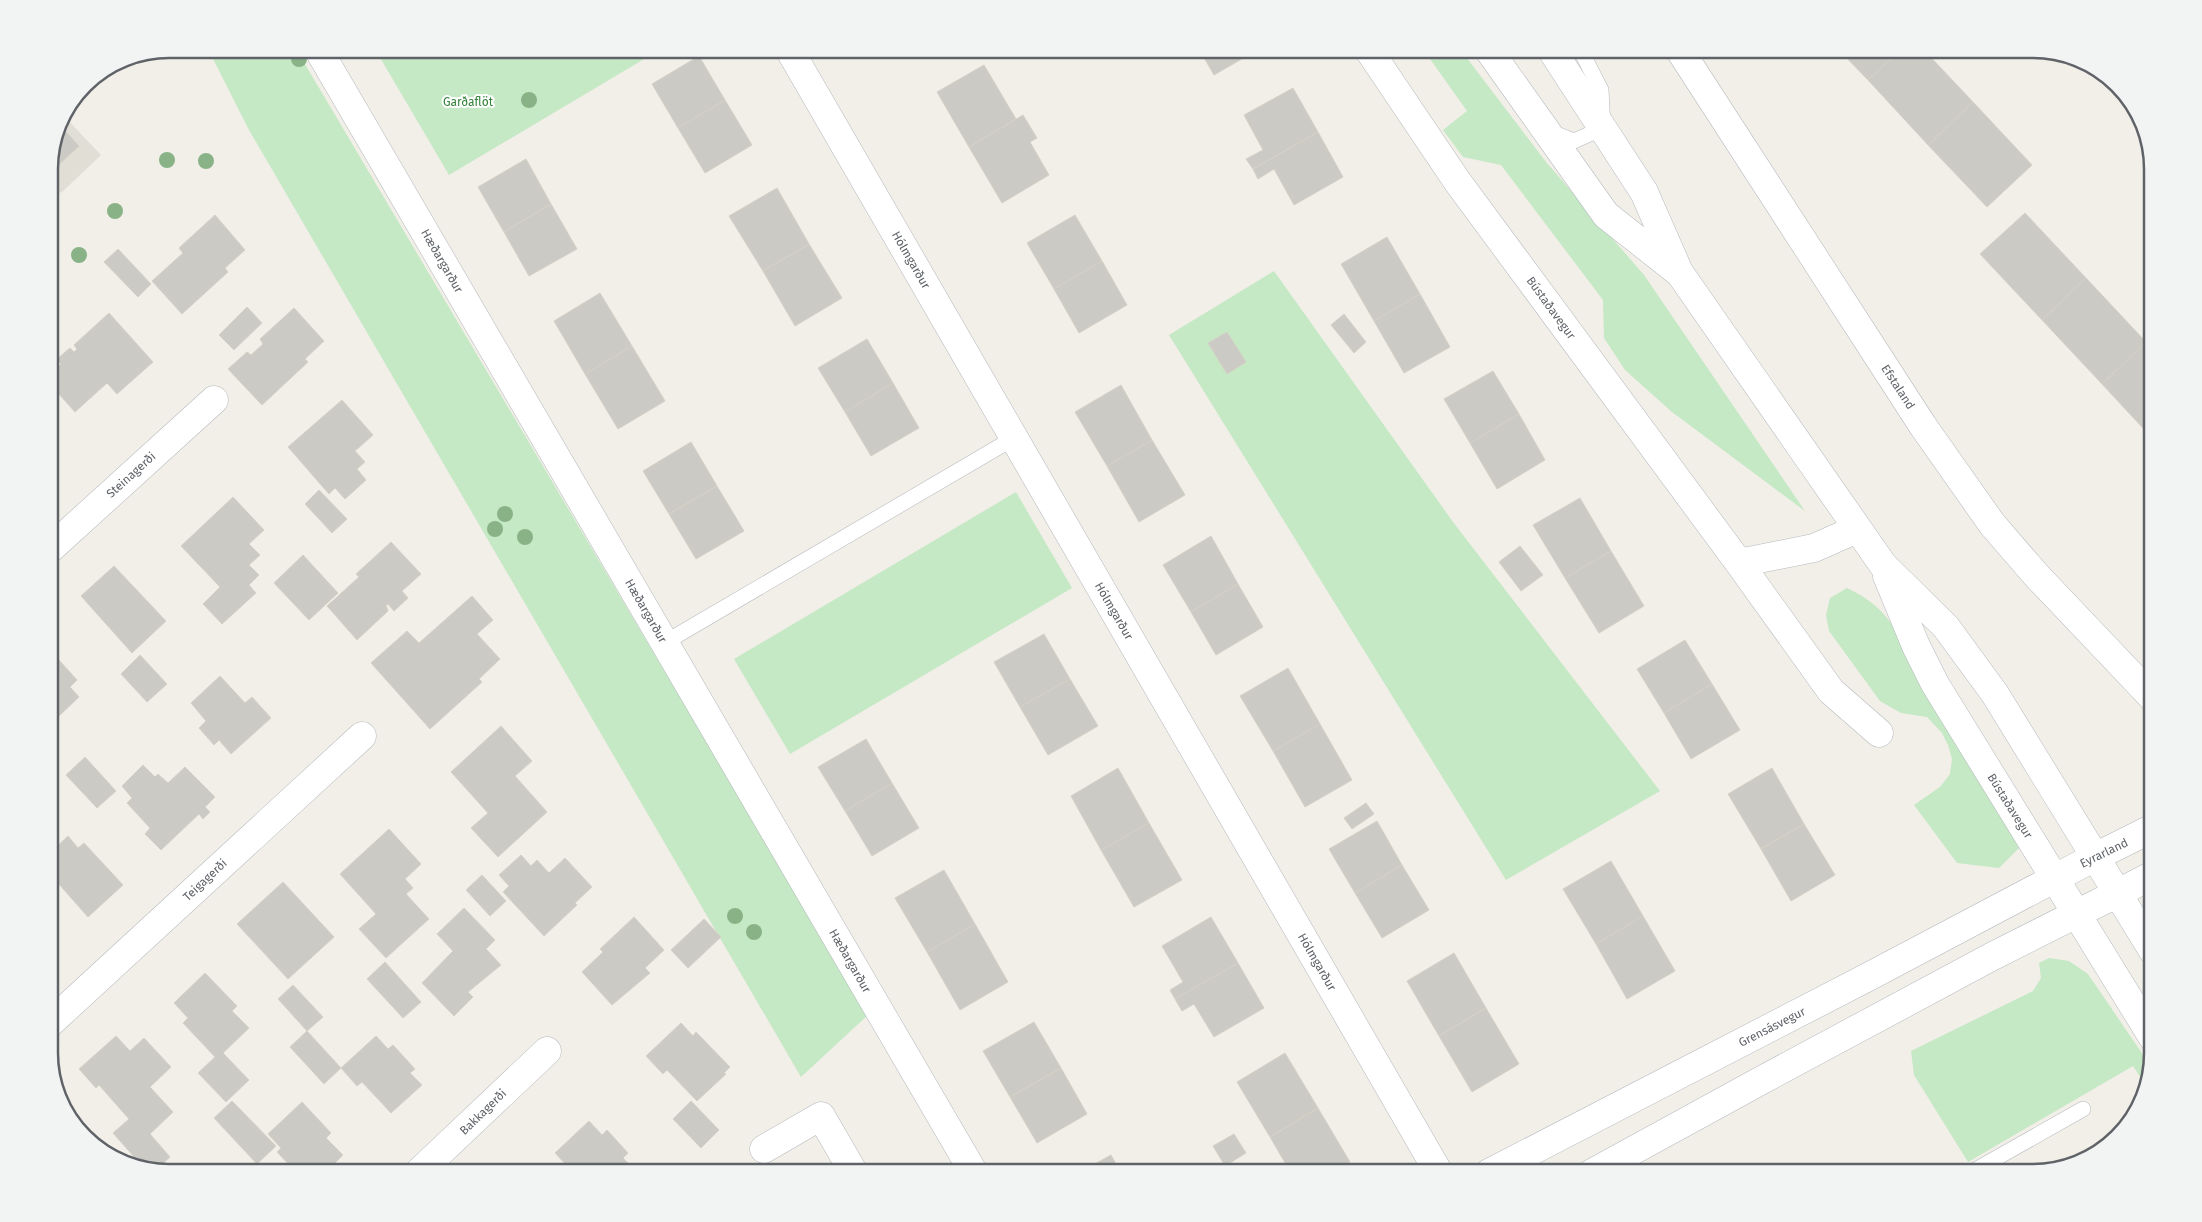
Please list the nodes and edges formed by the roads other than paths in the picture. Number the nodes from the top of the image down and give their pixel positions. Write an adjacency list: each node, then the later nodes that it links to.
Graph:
1 (323, 58): 17 (street, Hæðargarður)
2 (794, 58): 12 (street, Hólmgarður)
3 (1374, 58): 15 (street, Bústaðavegur)
4 (1494, 58): 9 (street, Bústaðavegur)
5 (1557, 58): 8 (street, Bústaðavegur)
6 (1585, 58): 8 (lane)
7 (1685, 58): 18 (street, Efstaland)
8 (1603, 128): 9 (lane); 10 (street, Bústaðavegur)
9 (1547, 131): 10 (street, Bústaðavegur)
10 (1679, 272): 13 (street, Bústaðavegur)
11 (214, 400): 14 (street, Steinagerði)
12 (1014, 438): 17 (lane); 36 (street, Hólmgarður)
13 (1857, 529): 15 (street); 16 (street, Bústaðavegur)
14 (58, 542)
15 (1739, 563): 19 (street, Bústaðavegur)
16 (1883, 565): 22 (street, Bústaðavegur); 23 (street, Bústaðavegur)
17 (664, 643): 35 (street, Hæðargarður)
18 (2144, 689)
19 (1879, 733)
20 (362, 736): 28 (street, Teigagerði)
21 (2144, 832): 22 (street, Eyrarland)
22 (2095, 857): 23 (street, Eyrarland); 25 (street, Bústaðavegur)
23 (2055, 878): 26 (street, Bústaðavegur); 37 (street, Grensásvegur)
24 (2144, 880): 25 (street)
25 (2118, 893): 26 (street); 27 (street, Bústaðavegur)
26 (2077, 914): 29 (street, Bústaðavegur); 38 (street)
27 (2144, 936)
28 (58, 1016)
29 (2144, 1023)
30 (547, 1051): 33 (street, Bakkagerði)
31 (2083, 1109): 39 (lane)
32 (764, 1149): 34 (street)
33 (428, 1164)
34 (849, 1164)
35 (969, 1164)
36 (1434, 1164)
37 (1506, 1164)
38 (1608, 1164)
39 (1986, 1164)

